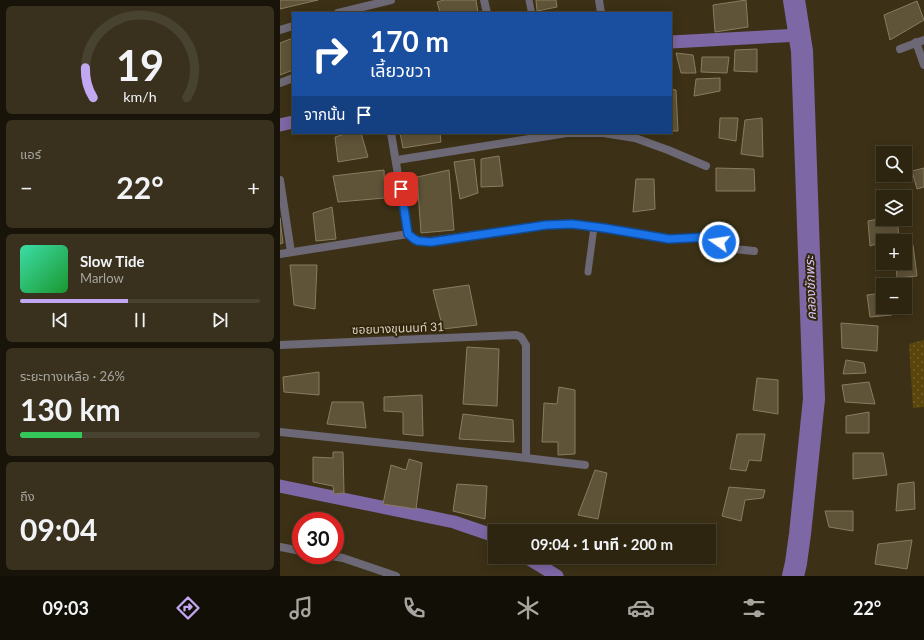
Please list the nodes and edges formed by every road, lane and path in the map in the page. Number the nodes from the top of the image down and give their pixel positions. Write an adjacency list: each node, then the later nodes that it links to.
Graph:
1 (391, 0): 5 (street)
2 (484, 0): 8 (street)
3 (529, 0): 6 (lane)
4 (599, 0): 9 (street)
5 (361, 10): 7 (street)
6 (531, 10)
7 (346, 12)
8 (487, 12)
9 (601, 12)
10 (292, 26): 11 (street)
11 (280, 30)
12 (920, 41): 13 (street); 14 (street)
13 (900, 49)
14 (924, 65)
15 (292, 78): 16 (street)
16 (280, 82)
17 (391, 134): 20 (street)
18 (561, 134): 20 (street)
19 (609, 134): 21 (street)
20 (397, 160): 24 (street)
21 (706, 166)
22 (280, 180): 26 (street)
23 (594, 227): 24 (street); 25 (street); 28 (lane)
24 (408, 234): 26 (street)
25 (754, 251)
26 (291, 252): 27 (street)
27 (280, 254)
28 (588, 272)
29 (280, 345): 31 (street, ซอยบางขุนนนท์ 31)
30 (280, 432): 31 (street)
31 (526, 458): 32 (street)
32 (586, 465)
33 (280, 547): 34 (street)
34 (292, 549)
35 (344, 558): 36 (street)
36 (396, 576)

